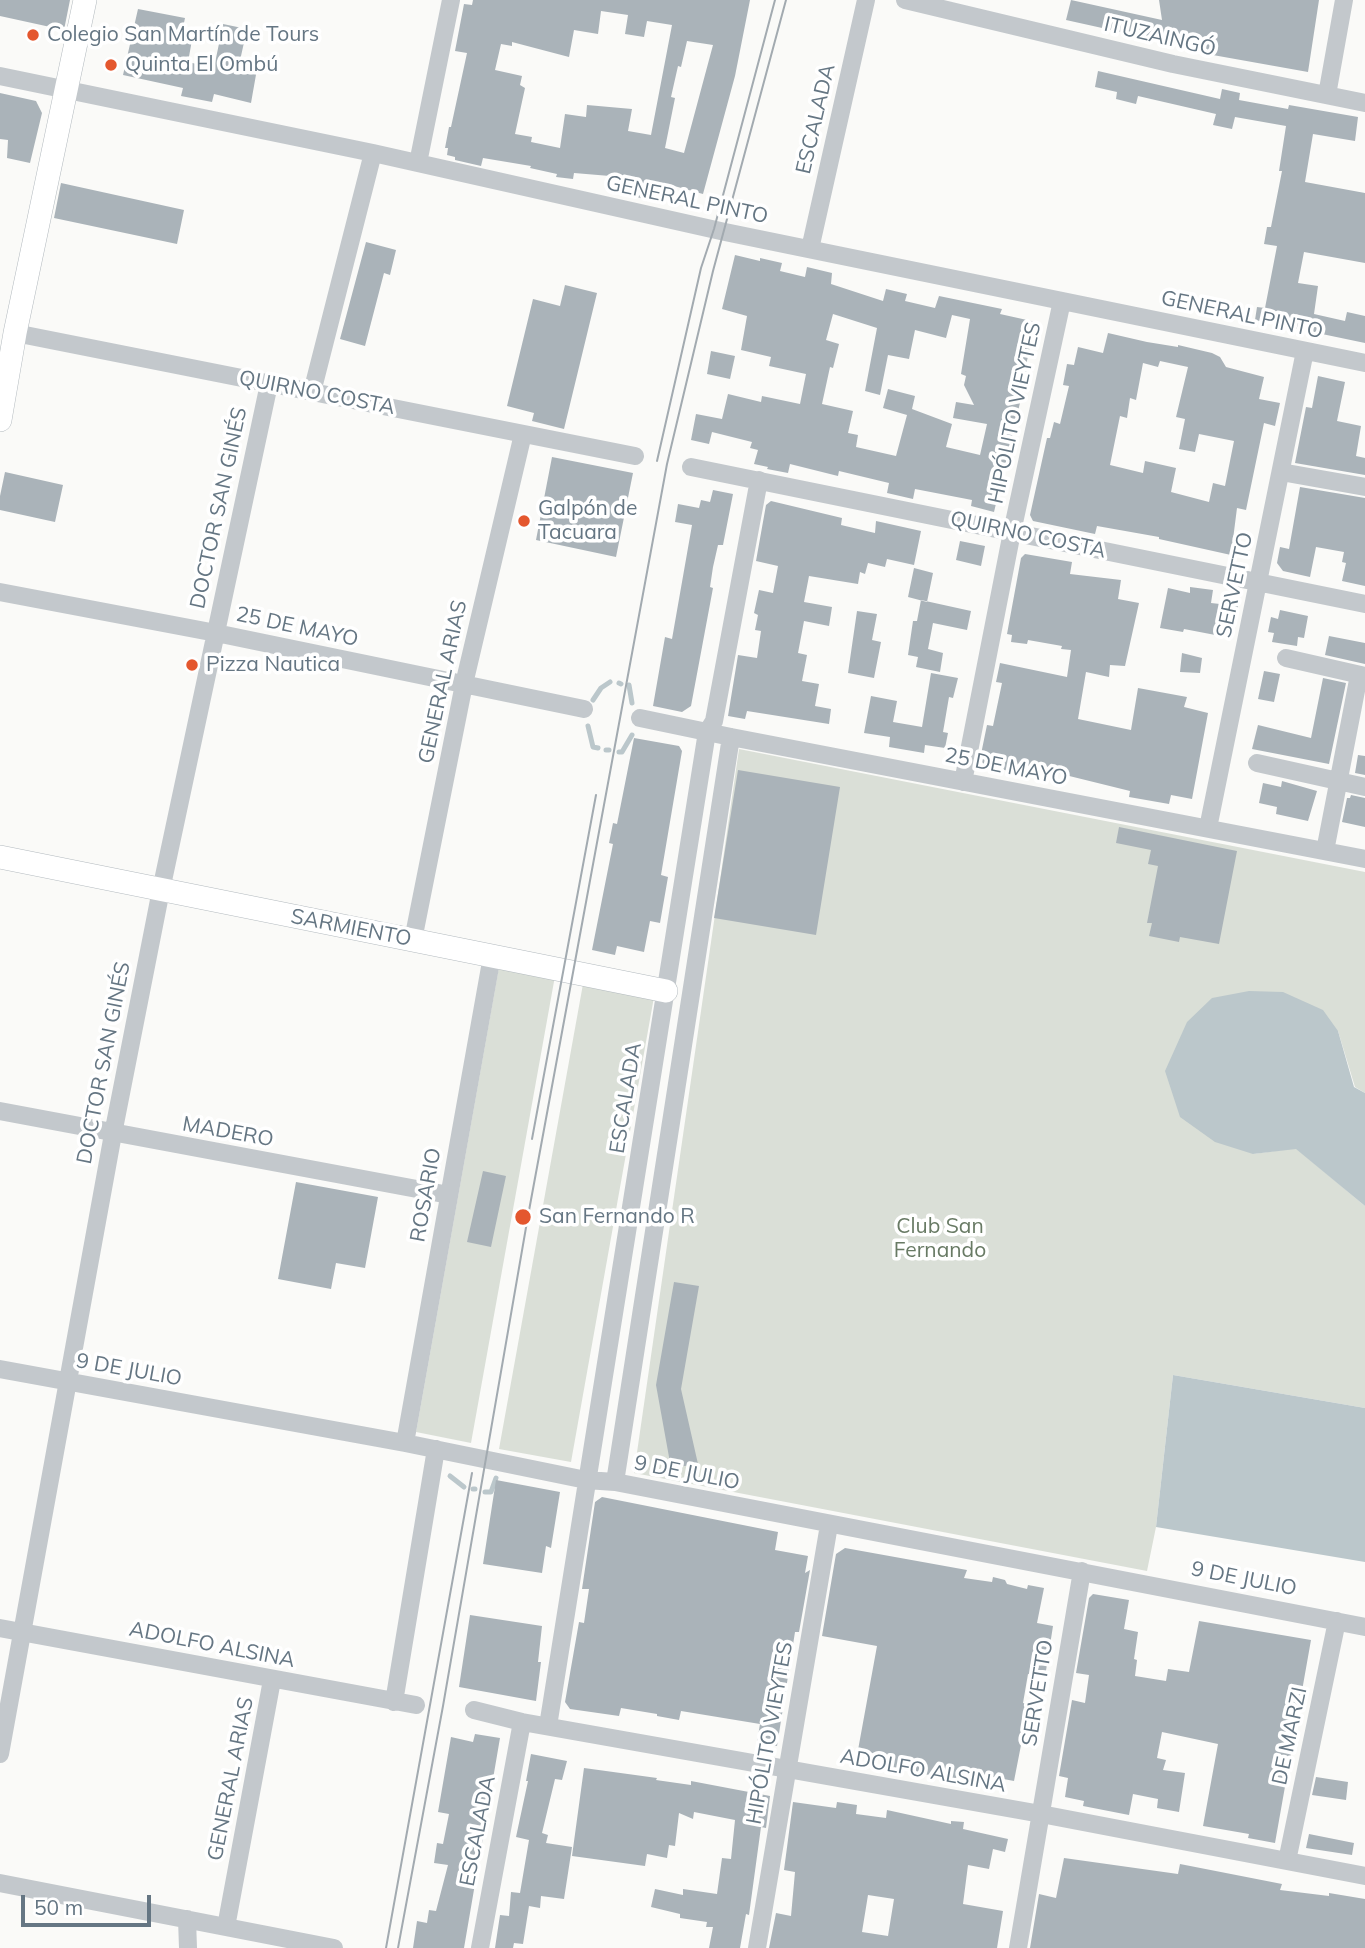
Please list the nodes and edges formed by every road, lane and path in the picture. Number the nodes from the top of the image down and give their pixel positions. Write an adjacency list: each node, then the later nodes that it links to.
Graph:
1 (85, 0): 7 (street)
2 (451, 0): 11 (street)
3 (866, 0): 12 (street, ESCALADA)
4 (905, 0): 8 (street, ITUZAINGÓ)
5 (1344, 0): 8 (street)
6 (0, 76): 7 (street, GENERAL PINTO)
7 (65, 90): 10 (street, GENERAL PINTO); 14 (street)
8 (1327, 95): 9 (street, ITUZAINGÓ)
9 (1365, 103)
10 (373, 153): 11 (street, GENERAL PINTO); 18 (street)
11 (418, 163): 12 (street, GENERAL PINTO)
12 (810, 249): 13 (street, GENERAL PINTO)
13 (1062, 301): 15 (street, GENERAL PINTO); 26 (street, HIPÓLITO VIEYTES)
14 (8, 332): 17 (street, QUIRNO COSTA); 19 (street)
15 (1305, 351): 16 (street, GENERAL PINTO); 23 (street, SERVETTO)
16 (1365, 363)
17 (269, 384): 18 (street, QUIRNO COSTA); 30 (street, DOCTOR SAN GINÉS)
18 (312, 392): 20 (street, QUIRNO COSTA)
19 (0, 421)
20 (523, 434): 21 (street, QUIRNO COSTA); 33 (street, GENERAL ARIAS)
21 (635, 456)
22 (691, 467): 24 (street, QUIRNO COSTA)
23 (1281, 472): 25 (street); 27 (street, SERVETTO)
24 (759, 480): 26 (street, QUIRNO COSTA); 36 (street, ESCALADA)
25 (1365, 487)
26 (1012, 532): 27 (street, QUIRNO COSTA); 40 (street, HIPÓLITO VIEYTES)
27 (1259, 583): 29 (street, QUIRNO COSTA); 42 (street, SERVETTO)
28 (0, 592): 30 (street, 25 DE MAYO)
29 (1365, 604)
30 (216, 634): 33 (street, 25 DE MAYO); 46 (street, DOCTOR SAN GINÉS)
31 (1286, 658): 32 (street)
32 (1362, 675): 39 (street)
33 (464, 684): 34 (street, 25 DE MAYO); 47 (street, GENERAL ARIAS)
34 (584, 709)
35 (640, 718): 36 (street, 25 DE MAYO)
36 (707, 732): 37 (street, 25 DE MAYO); 49 (street, ESCALADA)
37 (731, 737): 40 (street, 25 DE MAYO); 50 (street)
38 (1257, 763): 39 (street)
39 (1338, 781): 41 (street); 43 (street)
40 (963, 782): 42 (street, 25 DE MAYO)
41 (1365, 787)
42 (1208, 828): 43 (street, 25 DE MAYO)
43 (1325, 851): 45 (street, 25 DE MAYO)
44 (0, 857): 46 (street, SARMIENTO)
45 (1365, 859)
46 (161, 891): 47 (street, SARMIENTO); 52 (street, DOCTOR SAN GINÉS)
47 (413, 940): 48 (street, SARMIENTO)
48 (492, 956): 49 (street, SARMIENTO); 53 (street, ROSARIO)
49 (666, 990): 50 (street, SARMIENTO); 58 (street, ESCALADA)
50 (697, 996): 59 (street)
51 (0, 1111): 52 (street, MADERO)
52 (113, 1134): 53 (street, MADERO); 55 (street, DOCTOR SAN GINÉS)
53 (449, 1195): 56 (street, ROSARIO)
54 (0, 1369): 55 (street, 9 DE JULIO)
55 (67, 1382): 56 (street, 9 DE JULIO); 65 (street, DOCTOR SAN GINÉS)
56 (405, 1443): 57 (street, 9 DE JULIO)
57 (436, 1449): 58 (street, 9 DE JULIO); 67 (street)
58 (586, 1480): 59 (street, 9 DE JULIO); 71 (street, ESCALADA)
59 (615, 1482): 60 (street, 9 DE JULIO)
60 (829, 1525): 61 (street, 9 DE JULIO); 73 (street, HIPÓLITO VIEYTES)
61 (1082, 1571): 62 (street, 9 DE JULIO); 74 (street, SERVETTO)
62 (1337, 1621): 63 (street, 9 DE JULIO); 75 (street, DE MARZI)
63 (1365, 1626)
64 (0, 1628): 65 (street, ADOLFO ALSINA)
65 (23, 1632): 66 (street, ADOLFO ALSINA); 72 (street, DOCTOR SAN GINÉS)
66 (272, 1680): 67 (street, ADOLFO ALSINA); 79 (street, GENERAL ARIAS)
67 (394, 1702): 68 (street, ADOLFO ALSINA)
68 (416, 1705)
69 (474, 1710): 70 (street, ADOLFO ALSINA)
70 (522, 1722): 71 (street, ADOLFO ALSINA); 82 (street, ESCALADA)
71 (548, 1726): 73 (street, ADOLFO ALSINA)
72 (0, 1754)
73 (787, 1770): 74 (street, ADOLFO ALSINA); 83 (street, HIPÓLITO VIEYTES)
74 (1041, 1814): 75 (street, ADOLFO ALSINA); 84 (street, SERVETTO)
75 (1287, 1861): 76 (street, ADOLFO ALSINA)
76 (1365, 1876)
77 (0, 1883): 78 (street)
78 (187, 1919): 79 (street); 80 (street)
79 (226, 1927): 81 (street)
80 (188, 1948)
81 (334, 1948)
82 (480, 1948)
83 (757, 1948)
84 (1018, 1948)

